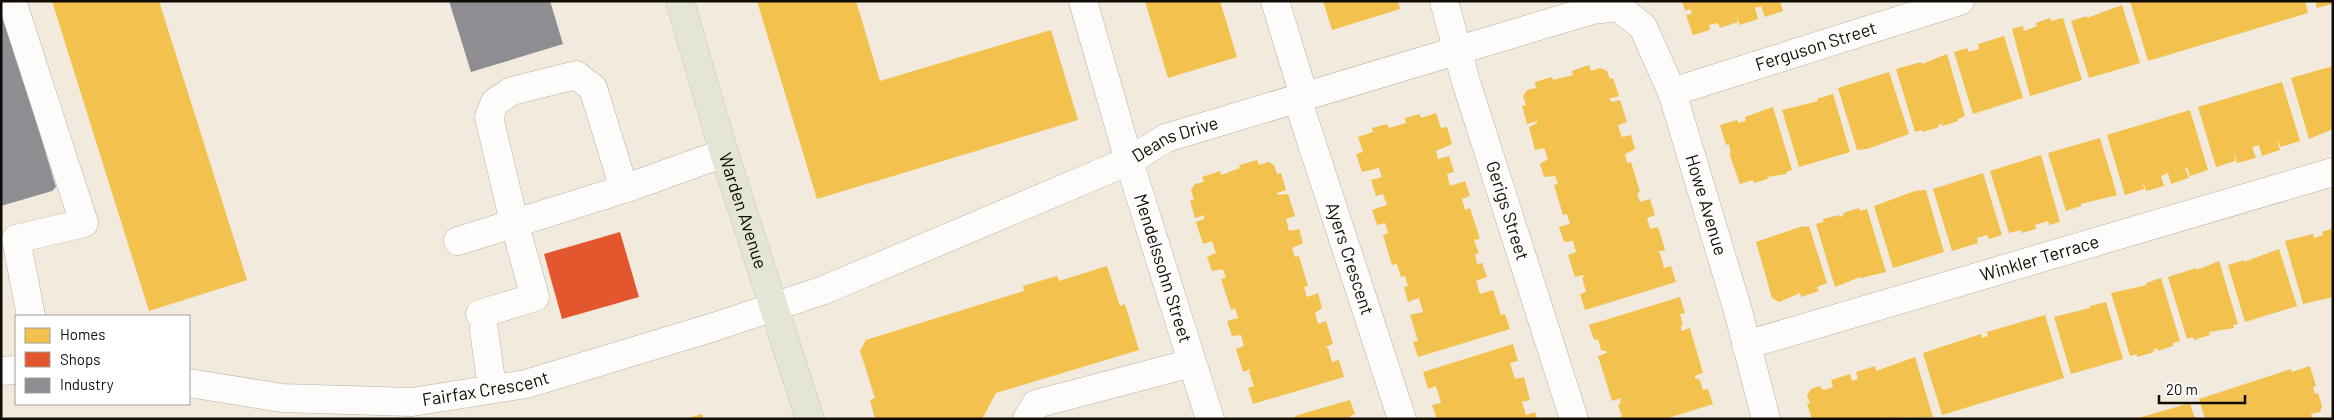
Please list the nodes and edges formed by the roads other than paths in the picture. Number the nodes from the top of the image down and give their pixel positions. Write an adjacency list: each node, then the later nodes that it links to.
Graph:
1 (12, 1): 18 (street)
2 (680, 1): 11 (main road, Warden Avenue)
3 (1083, 1): 12 (street, Mendelssohn Street)
4 (1274, 1): 10 (street, Ayers Crescent)
5 (1444, 1): 8 (street, Gerigs Street)
6 (1960, 1): 9 (street, Ferguson Street)
7 (1610, 6): 8 (street, Deans Drive); 9 (street, Howe Avenue)
8 (1459, 49): 10 (street, Deans Drive); 31 (street, Gerigs Street)
9 (1672, 92): 19 (street, Howe Avenue)
10 (1301, 97): 12 (street, Deans Drive); 30 (street, Ayers Crescent)
11 (724, 153): 14 (street); 17 (main road, Warden Avenue)
12 (1129, 161): 17 (street, Deans Drive); 20 (street, Mendelssohn Street)
13 (2333, 172): 19 (street, Winkler Terrace)
14 (624, 189): 15 (street); 15 (street)
15 (514, 222): 16 (street); 24 (street)
16 (458, 241)
17 (773, 307): 24 (street, Fairfax Crescent); 27 (main road, Warden Avenue)
18 (31, 315)
19 (1746, 345): 32 (street, Howe Avenue)
20 (1192, 363): 28 (street, Mendelssohn Street); 29 (street, Mendelssohn Street)
21 (15, 370): 22 (street)
22 (1, 371)
23 (190, 383): 25 (street, Fairfax Crescent)
24 (492, 388): 26 (street, Fairfax Crescent)
25 (271, 408): 26 (street, Fairfax Crescent)
26 (427, 409)
27 (810, 419)
28 (1027, 419)
29 (1210, 419)
30 (1402, 419)
31 (1574, 419)
32 (1766, 419)

